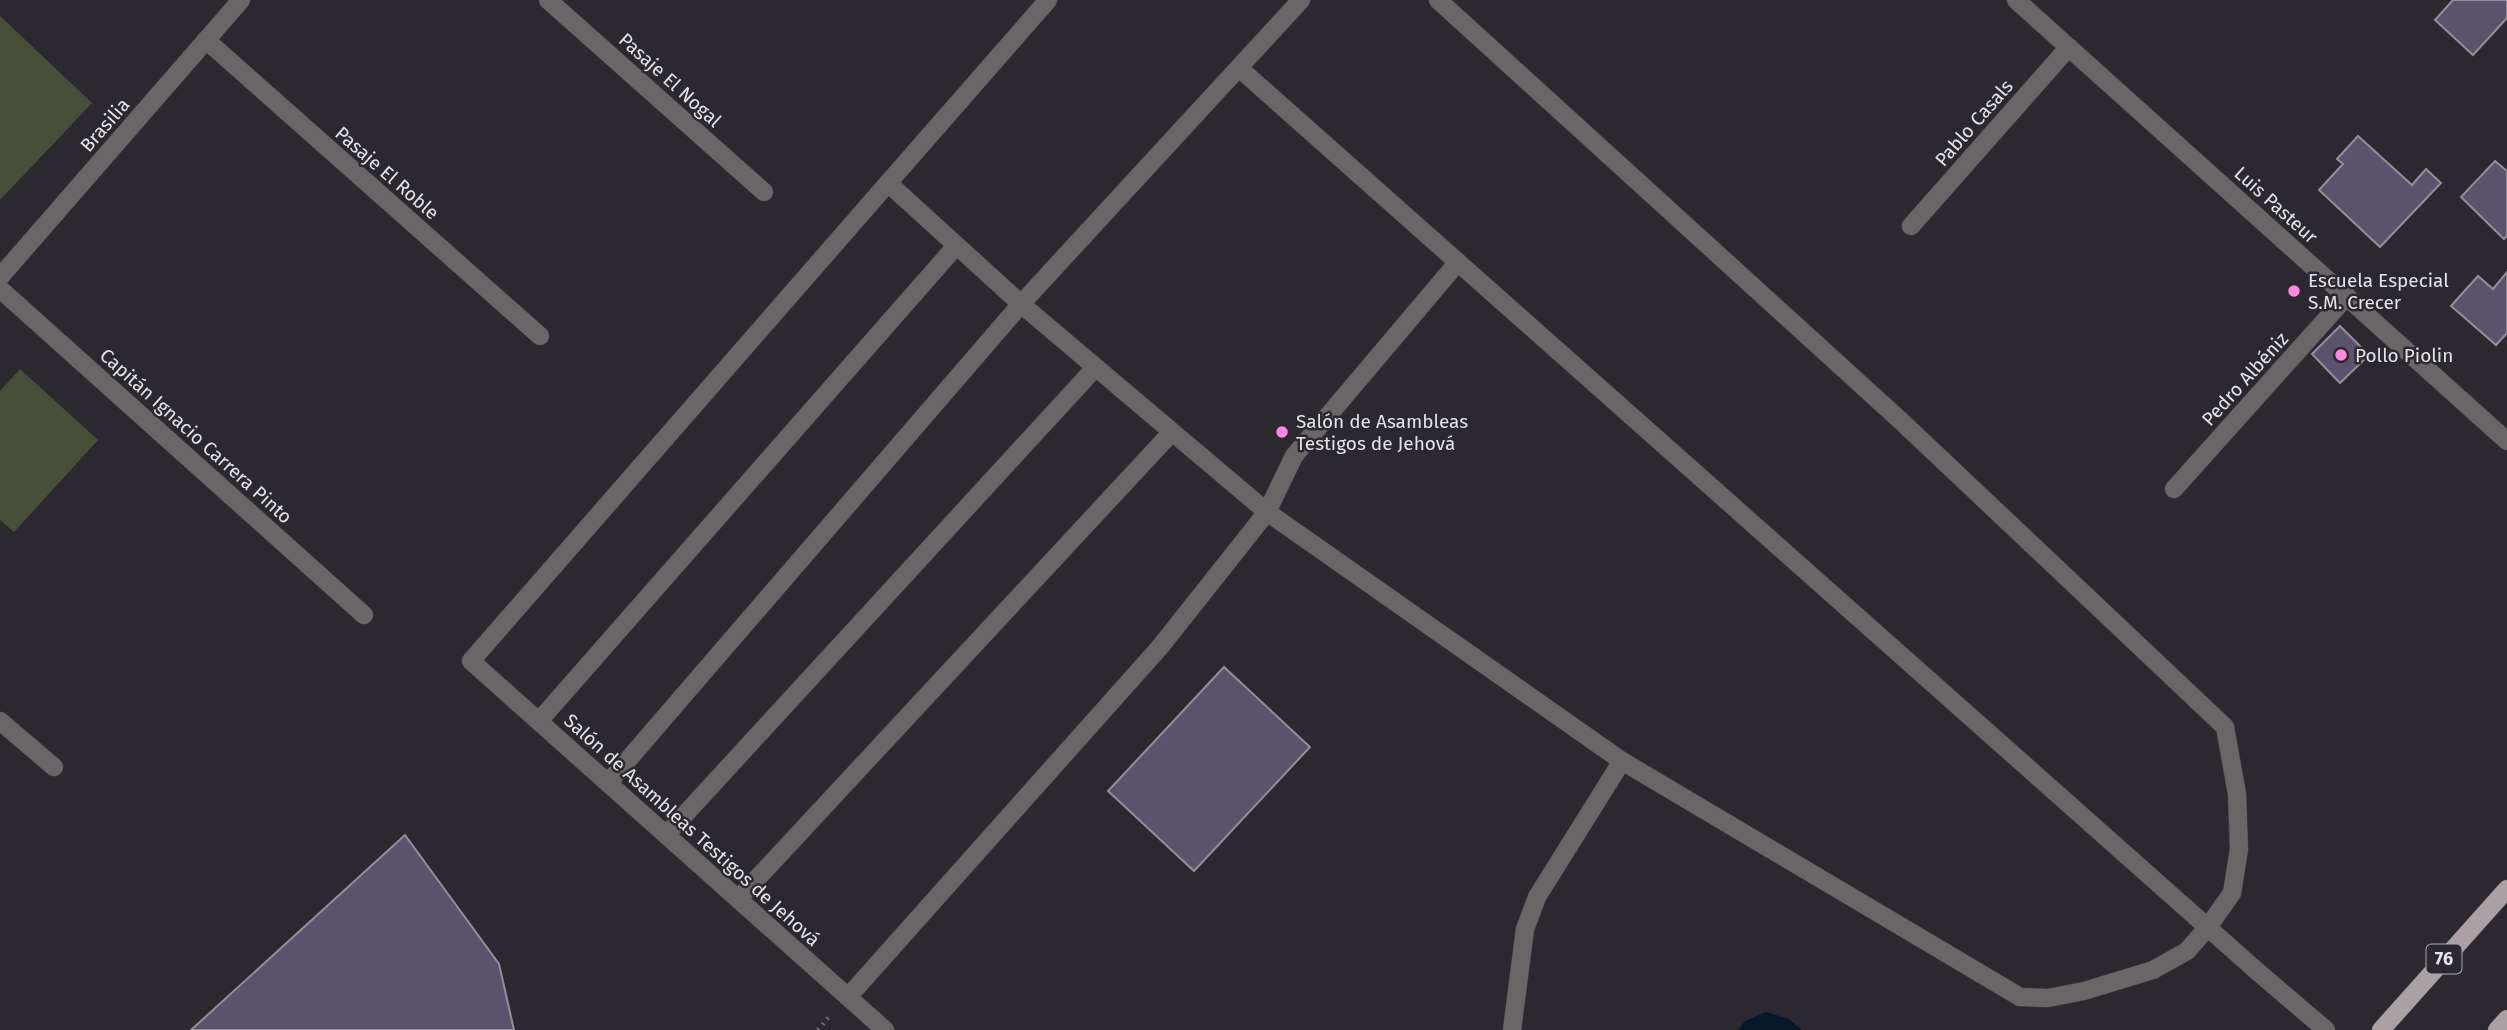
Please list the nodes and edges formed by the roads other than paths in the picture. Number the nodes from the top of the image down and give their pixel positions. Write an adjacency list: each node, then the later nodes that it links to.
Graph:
1 (241, 0): 7 (street, Brasilia)
2 (548, 0): 11 (street, Pasaje El Nogal)
3 (1048, 0): 10 (street)
4 (1301, 0): 9 (street)
5 (1438, 0): 34 (street)
6 (2016, 0): 8 (street, Luis Pasteur)
7 (206, 40): 15 (street, Brasilia); 19 (street, Pasaje El Roble)
8 (2069, 47): 12 (street, Pablo Casals); 17 (street, Luis Pasteur)
9 (1239, 68): 14 (street); 18 (street)
10 (888, 183): 13 (street); 27 (street, Salón de Asambleas Testigos de Jehová)
11 (764, 192)
12 (1911, 226)
13 (956, 246): 18 (street); 27 (street)
14 (1458, 262): 24 (street); 34 (street)
15 (0, 277)
16 (0, 289): 25 (street, Capitán Ignacio Carrera Pinto)
17 (2347, 296): 22 (street, Luis Pasteur); 23 (street, Pedro Albéniz)
18 (1021, 304): 20 (street); 30 (street)
19 (540, 336)
20 (1095, 368): 21 (street); 31 (street)
21 (1172, 432): 24 (street); 33 (street)
22 (2507, 441)
23 (2174, 489)
24 (1267, 512): 28 (street); 35 (street)
25 (364, 615)
26 (0, 721): 29 (street)
27 (539, 721): 30 (street, Salón de Asambleas Testigos de Jehová)
28 (1622, 761): 34 (street); 38 (street)
29 (54, 767)
30 (608, 783): 31 (street, Salón de Asambleas Testigos de Jehová)
31 (666, 835): 33 (street, Salón de Asambleas Testigos de Jehová)
32 (2507, 889): 40 (main road, 76)
33 (738, 899): 35 (street, Salón de Asambleas Testigos de Jehová)
34 (2208, 928): 39 (street)
35 (848, 997): 37 (street, Salón de Asambleas Testigos de Jehová)
36 (2507, 1019): 41 (main road)
37 (885, 1030)
38 (1512, 1030)
39 (2326, 1030)
40 (2382, 1030)
41 (2497, 1030)

